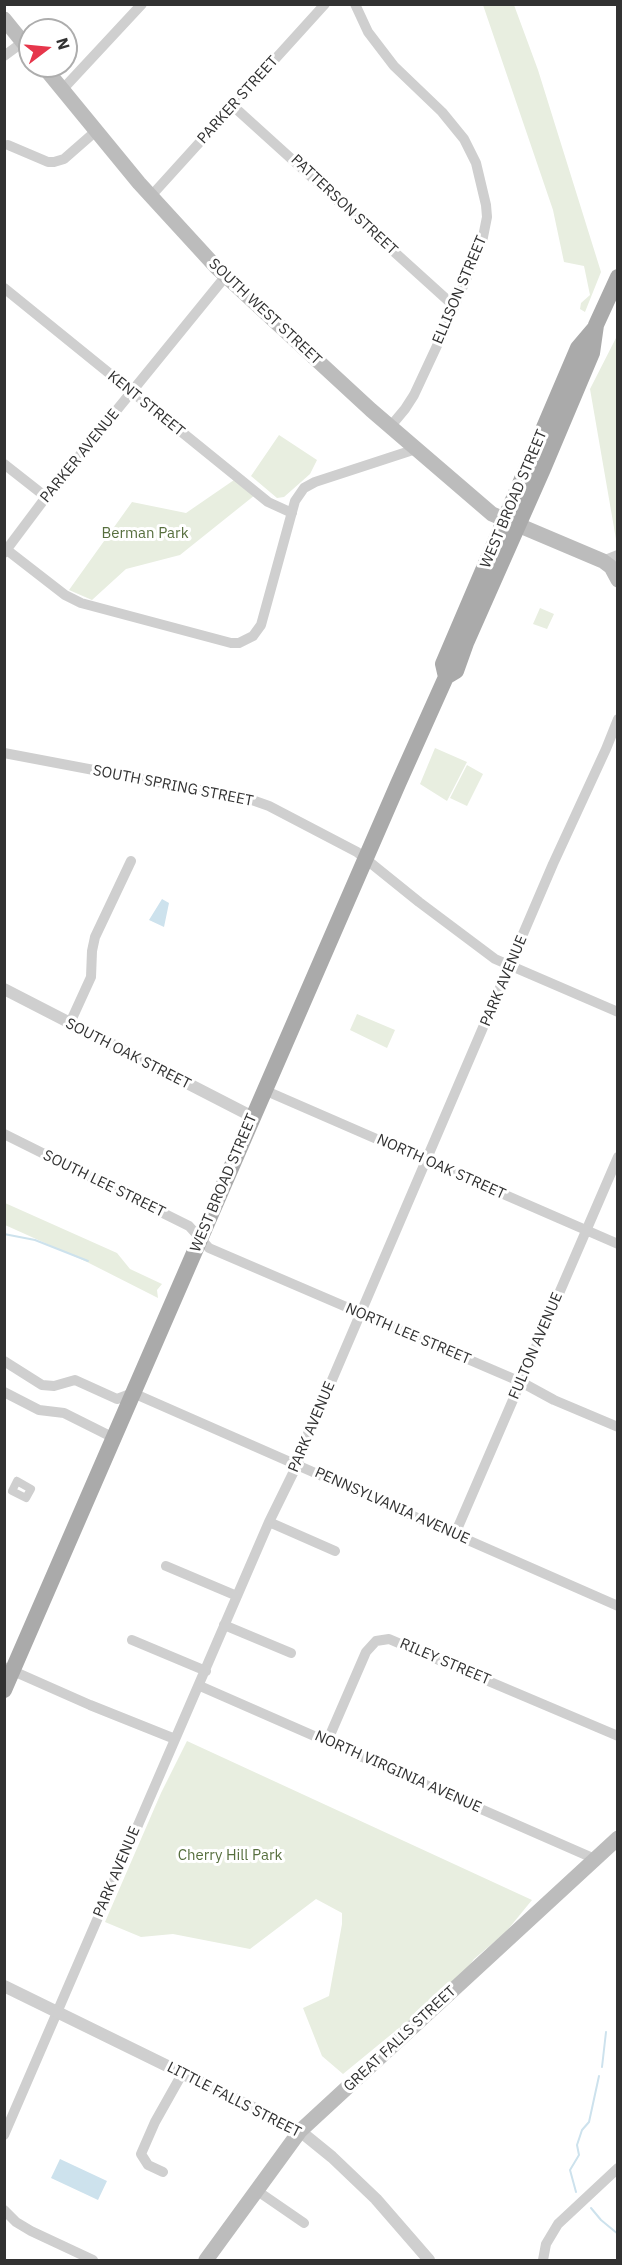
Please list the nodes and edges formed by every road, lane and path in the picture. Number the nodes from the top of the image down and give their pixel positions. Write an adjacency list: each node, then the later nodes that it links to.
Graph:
1 (142, 4): 9 (street)
2 (325, 4): 10 (street, PARKER STREET)
3 (355, 4): 17 (street, ELLISON STREET)
4 (4, 19): 5 (main road)
5 (18, 36)
6 (18, 50): 7 (street)
7 (4, 56)
8 (52, 78): 9 (main road, SOUTH WEST STREET)
9 (62, 90): 11 (main road, SOUTH WEST STREET)
10 (233, 106): 13 (street, PARKER STREET); 17 (street, PATTERSON STREET)
11 (96, 131): 12 (street); 13 (main road, SOUTH WEST STREET)
12 (8, 145)
13 (151, 196): 14 (main road, SOUTH WEST STREET)
14 (225, 276): 18 (street, PARKER AVENUE); 19 (main road, SOUTH WEST STREET)
15 (618, 277): 24 (main road, WEST BROAD STREET)
16 (4, 288): 18 (street, KENT STREET)
17 (454, 306): 19 (street, ELLISON STREET)
18 (131, 392): 22 (street, PARKER AVENUE); 23 (street, KENT STREET)
19 (390, 427): 20 (main road, SOUTH WEST STREET)
20 (416, 449): 23 (street); 24 (main road, SOUTH WEST STREET)
21 (4, 464): 22 (street)
22 (46, 497): 25 (street, PARKER AVENUE)
23 (292, 513): 25 (street)
24 (511, 523): 27 (main road, SOUTH WEST STREET); 31 (main road, WEST BROAD STREET)
25 (6, 551)
26 (618, 555): 27 (street)
27 (603, 561): 28 (main road)
28 (618, 580)
29 (618, 718): 33 (street, PARK AVENUE)
30 (4, 753): 31 (street, SOUTH SPRING STREET)
31 (365, 859): 33 (street, SOUTH SPRING STREET); 37 (main road, WEST BROAD STREET)
32 (131, 861): 36 (street)
33 (510, 967): 35 (street, SOUTH SPRING STREET); 41 (street, PARK AVENUE)
34 (4, 989): 36 (street, SOUTH OAK STREET)
35 (618, 1012)
36 (70, 1023): 38 (street, SOUTH OAK STREET)
37 (264, 1090): 38 (main road, WEST BROAD STREET); 41 (street, NORTH OAK STREET)
38 (253, 1117): 43 (main road, WEST BROAD STREET)
39 (4, 1134): 43 (street, SOUTH LEE STREET)
40 (618, 1157): 42 (street, FULTON AVENUE)
41 (426, 1161): 42 (street, NORTH OAK STREET); 45 (street, PARK AVENUE)
42 (586, 1231): 44 (street, NORTH OAK STREET); 47 (street, FULTON AVENUE)
43 (200, 1238): 45 (street, NORTH LEE STREET); 49 (main road, WEST BROAD STREET)
44 (618, 1244)
45 (361, 1313): 47 (street, NORTH LEE STREET); 52 (street, PARK AVENUE)
46 (4, 1361): 49 (street)
47 (521, 1382): 50 (street, NORTH LEE STREET); 54 (street, FULTON AVENUE)
48 (4, 1392): 51 (street)
49 (133, 1393): 51 (main road, WEST BROAD STREET); 52 (street, PENNSYLVANIA AVENUE)
50 (618, 1427)
51 (114, 1438): 62 (main road, WEST BROAD STREET)
52 (297, 1465): 53 (street, PARK AVENUE); 54 (street, PENNSYLVANIA AVENUE)
53 (269, 1522): 55 (street); 57 (street, PARK AVENUE)
54 (455, 1534): 58 (street, PENNSYLVANIA AVENUE)
55 (335, 1551)
56 (166, 1566): 57 (street)
57 (237, 1596): 59 (street, PARK AVENUE)
58 (618, 1606)
59 (224, 1625): 61 (street); 63 (street, PARK AVENUE)
60 (132, 1640): 63 (street)
61 (291, 1653)
62 (8, 1669): 65 (main road, WEST BROAD STREET); 67 (street)
63 (206, 1671): 64 (street, PARK AVENUE)
64 (200, 1686): 67 (street, PARK AVENUE); 68 (street, NORTH VIRGINIA AVENUE)
65 (4, 1690)
66 (618, 1736): 68 (street, RILEY STREET)
67 (175, 1739): 72 (street, PARK AVENUE)
68 (327, 1742): 70 (street, NORTH VIRGINIA AVENUE)
69 (618, 1838): 70 (main road, GREAT FALLS STREET)
70 (595, 1859): 74 (main road, GREAT FALLS STREET)
71 (4, 1986): 72 (street, LITTLE FALLS STREET)
72 (57, 2012): 73 (street, LITTLE FALLS STREET); 75 (street, PARK AVENUE)
73 (182, 2074): 74 (street, LITTLE FALLS STREET); 77 (street)
74 (300, 2131): 78 (main road, GREAT FALLS STREET); 83 (street, LITTLE FALLS STREET)
75 (4, 2135)
76 (618, 2168): 84 (street)
77 (163, 2172)
78 (256, 2190): 80 (street); 82 (main road, GREAT FALLS STREET)
79 (4, 2210): 81 (street)
80 (304, 2223)
81 (93, 2260)
82 (206, 2260)
83 (429, 2260)
84 (543, 2260)

